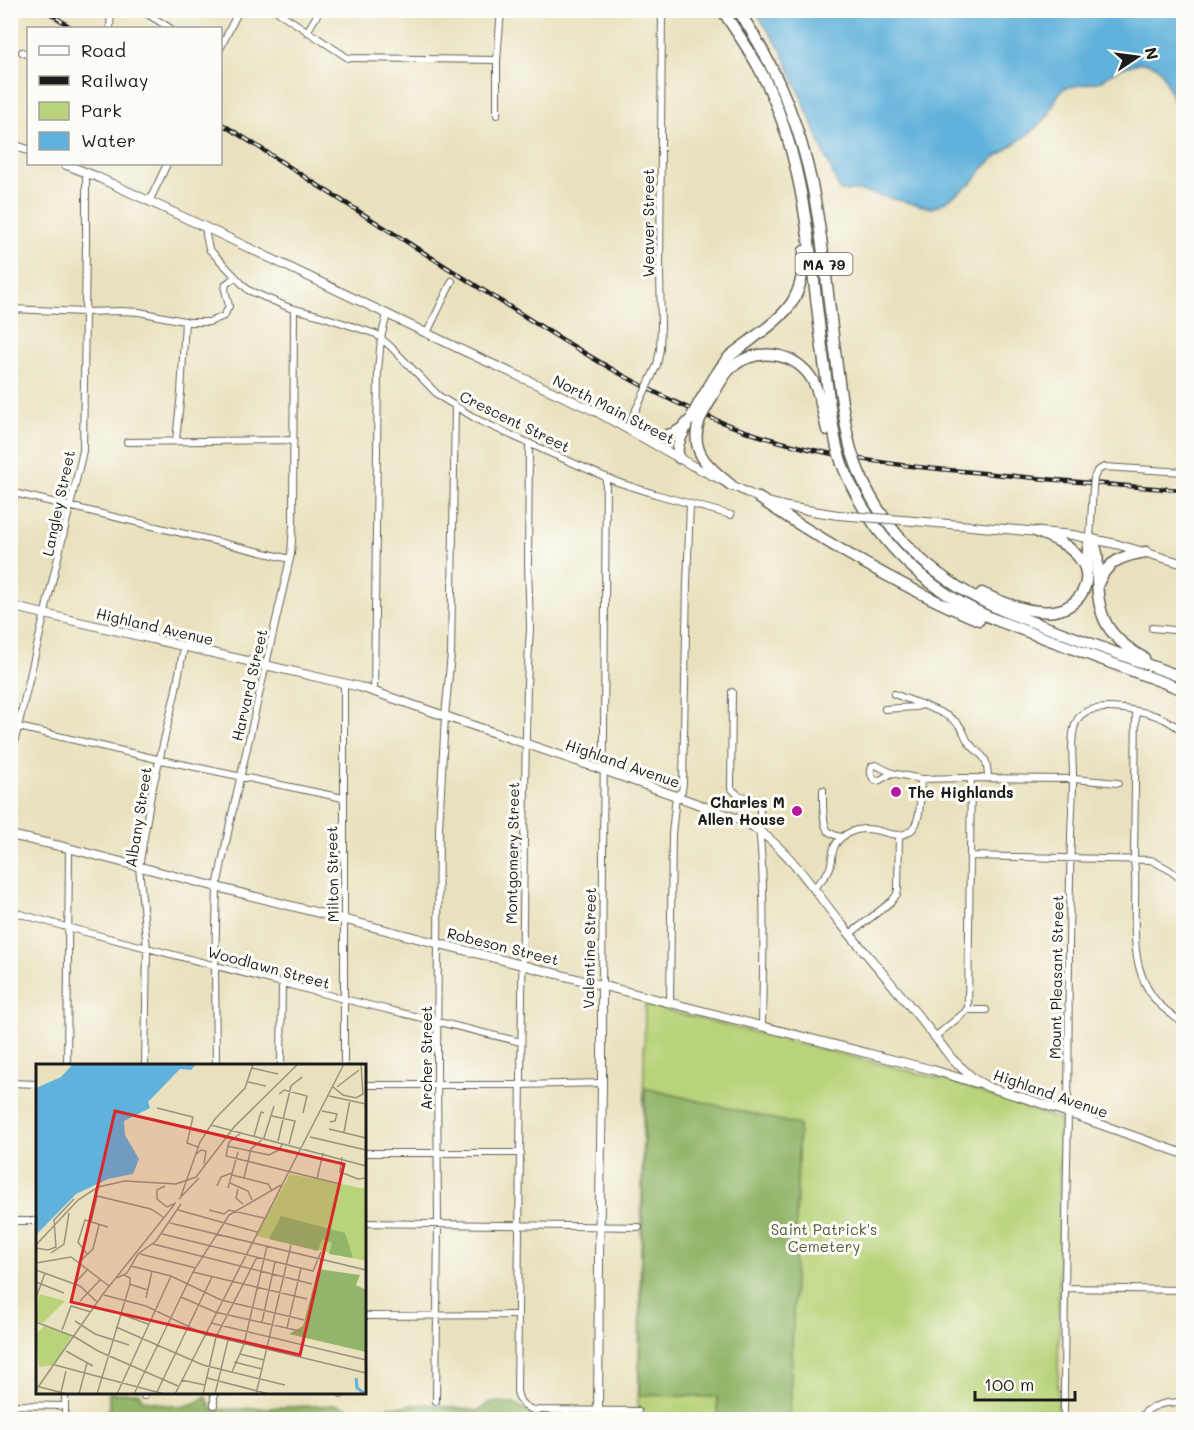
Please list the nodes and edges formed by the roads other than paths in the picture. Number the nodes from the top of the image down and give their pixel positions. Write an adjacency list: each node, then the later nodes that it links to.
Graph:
1 (111, 10): 10 (street)
2 (141, 10): 11 (street)
3 (239, 10): 13 (street)
4 (275, 10): 12 (street)
5 (320, 10): 12 (street)
6 (501, 10): 14 (street)
7 (662, 10): 36 (street, Weaver Street, bridge)
8 (722, 10): 22 (highway, MA 79)
9 (739, 10): 57 (highway, MA 79, bridge)
10 (110, 27)
11 (168, 27)
12 (307, 32): 14 (street)
13 (222, 45)
14 (497, 60): 15 (street)
15 (496, 115)
16 (10, 144): 17 (main road)
17 (27, 150)
18 (67, 165): 20 (main road, North Main Street)
19 (167, 165): 21 (street)
20 (86, 172): 21 (main road, North Main Street); 28 (street, Langley Street)
21 (149, 202): 23 (main road, North Main Street)
22 (803, 203): 33 (highway); 42 (highway, MA 79)
23 (206, 228): 24 (street, Crescent Street); 29 (main road, North Main Street)
24 (235, 277): 27 (street, Crescent Street); 30 (street)
25 (453, 281): 31 (street)
26 (10, 309): 28 (street)
27 (294, 309): 32 (street, Crescent Street); 39 (street, Harvard Street)
28 (85, 312): 30 (street); 50 (street, Langley Street)
29 (387, 314): 31 (main road, North Main Street); 32 (street)
30 (185, 321): 38 (street)
31 (428, 333): 36 (main road, North Main Street)
32 (381, 338): 34 (street, Crescent Street); 70 (street)
33 (703, 405): 35 (highway, bridge); 42 (highway)
34 (455, 407): 41 (street, Crescent Street); 76 (street, Archer Street)
35 (694, 419): 37 (highway); 43 (highway); 46 (highway)
36 (627, 428): 37 (main road, North Main Street)
37 (642, 436): 43 (main road, North Main Street)
38 (176, 440): 39 (street); 40 (street)
39 (293, 441): 55 (street, Harvard Street)
40 (127, 442)
41 (529, 444): 45 (street, Crescent Street); 80 (street, Montgomery Street)
42 (834, 447): 64 (highway)
43 (679, 458): 46 (main road, North Main Street)
44 (1184, 472): 53 (street, bridge)
45 (606, 477): 49 (street, Crescent Street); 83 (street, Valentine Street)
46 (731, 485): 48 (main road, North Main Street)
47 (10, 492): 50 (street)
48 (759, 498): 52 (main road, North Main Street, bridge); 64 (highway)
49 (690, 504): 51 (street, Crescent Street); 92 (street)
50 (70, 507): 55 (street); 61 (street, Langley Street)
51 (731, 515)
52 (1037, 532): 53 (main road, North Main Street); 58 (highway)
53 (1090, 538): 54 (main road, North Main Street); 58 (highway); 59 (highway)
54 (1146, 552): 56 (main road, North Main Street); 59 (highway)
55 (290, 559): 66 (street, Harvard Street)
56 (1184, 564)
57 (933, 570): 58 (highway); 67 (highway, MA 79)
58 (1086, 578)
59 (1097, 591): 67 (highway)
60 (10, 606): 61 (main road, Highland Avenue)
61 (44, 614): 65 (main road, Highland Avenue); 78 (street, Langley Street)
62 (1152, 628): 63 (street)
63 (1184, 631)
64 (1037, 636): 69 (highway)
65 (184, 647): 66 (main road, Highland Avenue); 81 (street, Albany Street)
66 (266, 665): 68 (main road, Highland Avenue); 85 (street, Harvard Street)
67 (1184, 678)
68 (344, 683): 70 (main road, Highland Avenue); 93 (street, Milton Street)
69 (1184, 690)
70 (374, 692): 76 (main road, Highland Avenue)
71 (732, 692): 94 (street)
72 (894, 694): 73 (street)
73 (923, 705): 74 (street); 87 (street)
74 (885, 709)
75 (1136, 711): 79 (street); 89 (street, Mount Pleasant Street); 101 (street)
76 (445, 716): 80 (main road, Highland Avenue); 110 (street, Archer Street)
77 (10, 725): 78 (street)
78 (19, 727): 81 (street); 82 (street, Langley Street)
79 (1184, 731)
80 (526, 744): 83 (main road, Highland Avenue); 112 (street, Montgomery Street)
81 (159, 760): 85 (street); 102 (street, Albany Street)
82 (10, 761)
83 (603, 770): 92 (main road, Highland Avenue); 115 (street, Valentine Street)
84 (892, 773): 88 (street)
85 (240, 777): 93 (street); 104 (street, Harvard Street)
86 (971, 778): 87 (street); 88 (street); 99 (street)
87 (988, 778): 89 (street)
88 (921, 779): 96 (street)
89 (1074, 779): 90 (street); 100 (street, Mount Pleasant Street)
90 (1119, 783)
91 (823, 790): 97 (street)
92 (676, 795): 94 (main road, Highland Avenue); 117 (street)
93 (343, 798): 107 (street, Milton Street)
94 (760, 831): 105 (main road, Highland Avenue); 122 (street)
95 (10, 835): 98 (main road, Robeson Street)
96 (899, 835): 97 (street); 109 (street)
97 (842, 837): 105 (street)
98 (69, 848): 102 (main road, Robeson Street); 108 (street)
99 (970, 856): 100 (street); 118 (street)
100 (1070, 858): 101 (street); 137 (street, Mount Pleasant Street)
101 (1134, 859): 103 (street); 121 (street)
102 (139, 867): 104 (main road, Robeson Street); 111 (street, Albany Street)
103 (1184, 881)
104 (217, 887): 107 (main road, Robeson Street); 113 (street, Harvard Street)
105 (813, 888): 109 (main road, Highland Avenue)
106 (10, 911): 108 (street, Woodlawn Street)
107 (344, 919): 110 (main road, Robeson Street); 116 (street, Milton Street)
108 (69, 928): 111 (street, Woodlawn Street); 125 (street)
109 (850, 934): 123 (main road, Highland Avenue)
110 (438, 943): 112 (main road, Robeson Street); 120 (street, Archer Street)
111 (147, 948): 113 (street, Woodlawn Street); 126 (street, Albany Street)
112 (523, 964): 115 (main road, Robeson Street); 124 (street, Montgomery Street)
113 (215, 965): 114 (street, Woodlawn Street); 127 (street, Harvard Street)
114 (282, 983): 116 (street, Woodlawn Street); 128 (street)
115 (602, 985): 117 (main road, Robeson Street); 131 (main road, Valentine Street)
116 (344, 999): 120 (street, Woodlawn Street); 129 (street, Milton Street)
117 (670, 1003): 122 (main road, Robeson Street)
118 (967, 1010): 119 (street); 123 (street)
119 (986, 1010)
120 (438, 1022): 124 (street, Woodlawn Street); 134 (street, Archer Street)
121 (1184, 1024)
122 (762, 1026): 136 (main road, Robeson Street)
123 (935, 1037): 136 (main road, Highland Avenue)
124 (521, 1042): 135 (street, Montgomery Street)
125 (67, 1064)
126 (145, 1064)
127 (216, 1064)
128 (281, 1064)
129 (344, 1064)
130 (10, 1083): 132 (street)
131 (602, 1083): 135 (street); 147 (main road, Valentine Street)
132 (36, 1084)
133 (366, 1085): 134 (street)
134 (437, 1085): 135 (street); 140 (street, Archer Street)
135 (522, 1085): 139 (street, Montgomery Street)
136 (988, 1087): 137 (main road, Highland Avenue)
137 (1068, 1113): 141 (main road, Highland Avenue); 149 (street, Mount Pleasant Street)
138 (366, 1153): 140 (street)
139 (521, 1153): 140 (street); 145 (street, Montgomery Street)
140 (438, 1154): 146 (street, Archer Street)
141 (1184, 1154)
142 (10, 1221): 143 (street)
143 (36, 1221)
144 (366, 1223): 146 (street)
145 (520, 1224): 146 (street); 147 (street); 151 (street, Montgomery Street)
146 (438, 1225): 153 (street, Archer Street)
147 (600, 1226): 148 (street); 162 (main road, Valentine Street)
148 (639, 1227)
149 (1066, 1288): 150 (street); 164 (street, Mount Pleasant Street)
150 (1184, 1290)
151 (518, 1315): 153 (street); 162 (street, Montgomery Street)
152 (366, 1316): 153 (street)
153 (436, 1316): 156 (street, Archer Street)
154 (65, 1394): 160 (street)
155 (214, 1394): 159 (street)
156 (436, 1401)
157 (1184, 1402): 165 (street)
158 (10, 1405): 160 (street)
159 (214, 1405)
160 (65, 1406): 163 (street)
161 (638, 1411): 162 (street)
162 (598, 1415)
163 (65, 1419)
164 (1064, 1419)
165 (1139, 1419)

